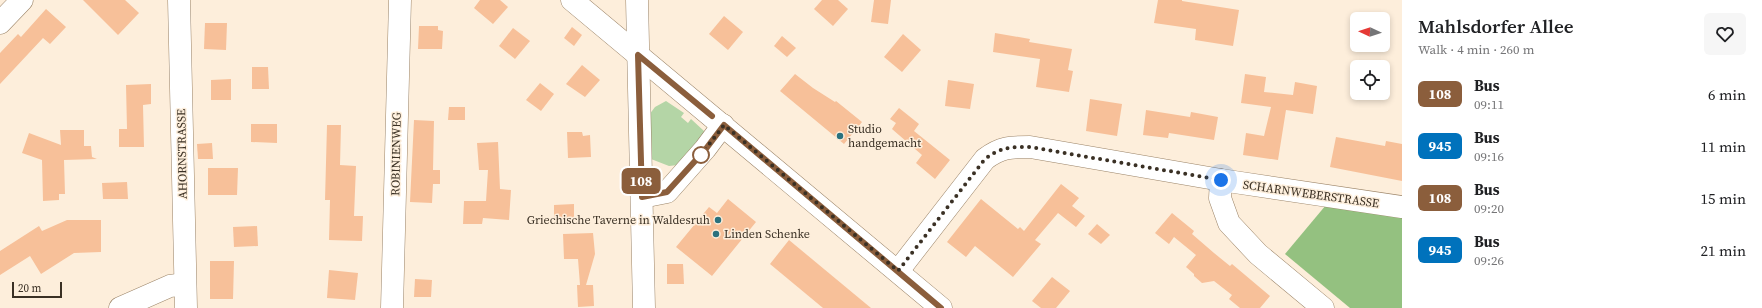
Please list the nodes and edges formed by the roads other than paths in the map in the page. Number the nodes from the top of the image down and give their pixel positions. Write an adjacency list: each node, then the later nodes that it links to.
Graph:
1 (22, 0): 6 (street)
2 (178, 0): 13 (street, AHORNSTRASSE)
3 (400, 0): 16 (street, ROBINIENWEG)
4 (572, 0): 7 (street)
5 (637, 0): 7 (street)
6 (0, 22)
7 (638, 55): 8 (street); 10 (street)
8 (724, 125): 10 (street); 12 (street)
9 (1221, 180): 11 (street, SCHARNWEBERSTRASSE); 12 (street, SCHARNWEBERSTRASSE); 19 (street)
10 (642, 197): 17 (street)
11 (1402, 207)
12 (898, 271): 18 (street)
13 (185, 284): 14 (street); 15 (street, AHORNSTRASSE)
14 (120, 308)
15 (186, 308)
16 (392, 308)
17 (644, 308)
18 (941, 308)
19 (1323, 308)

